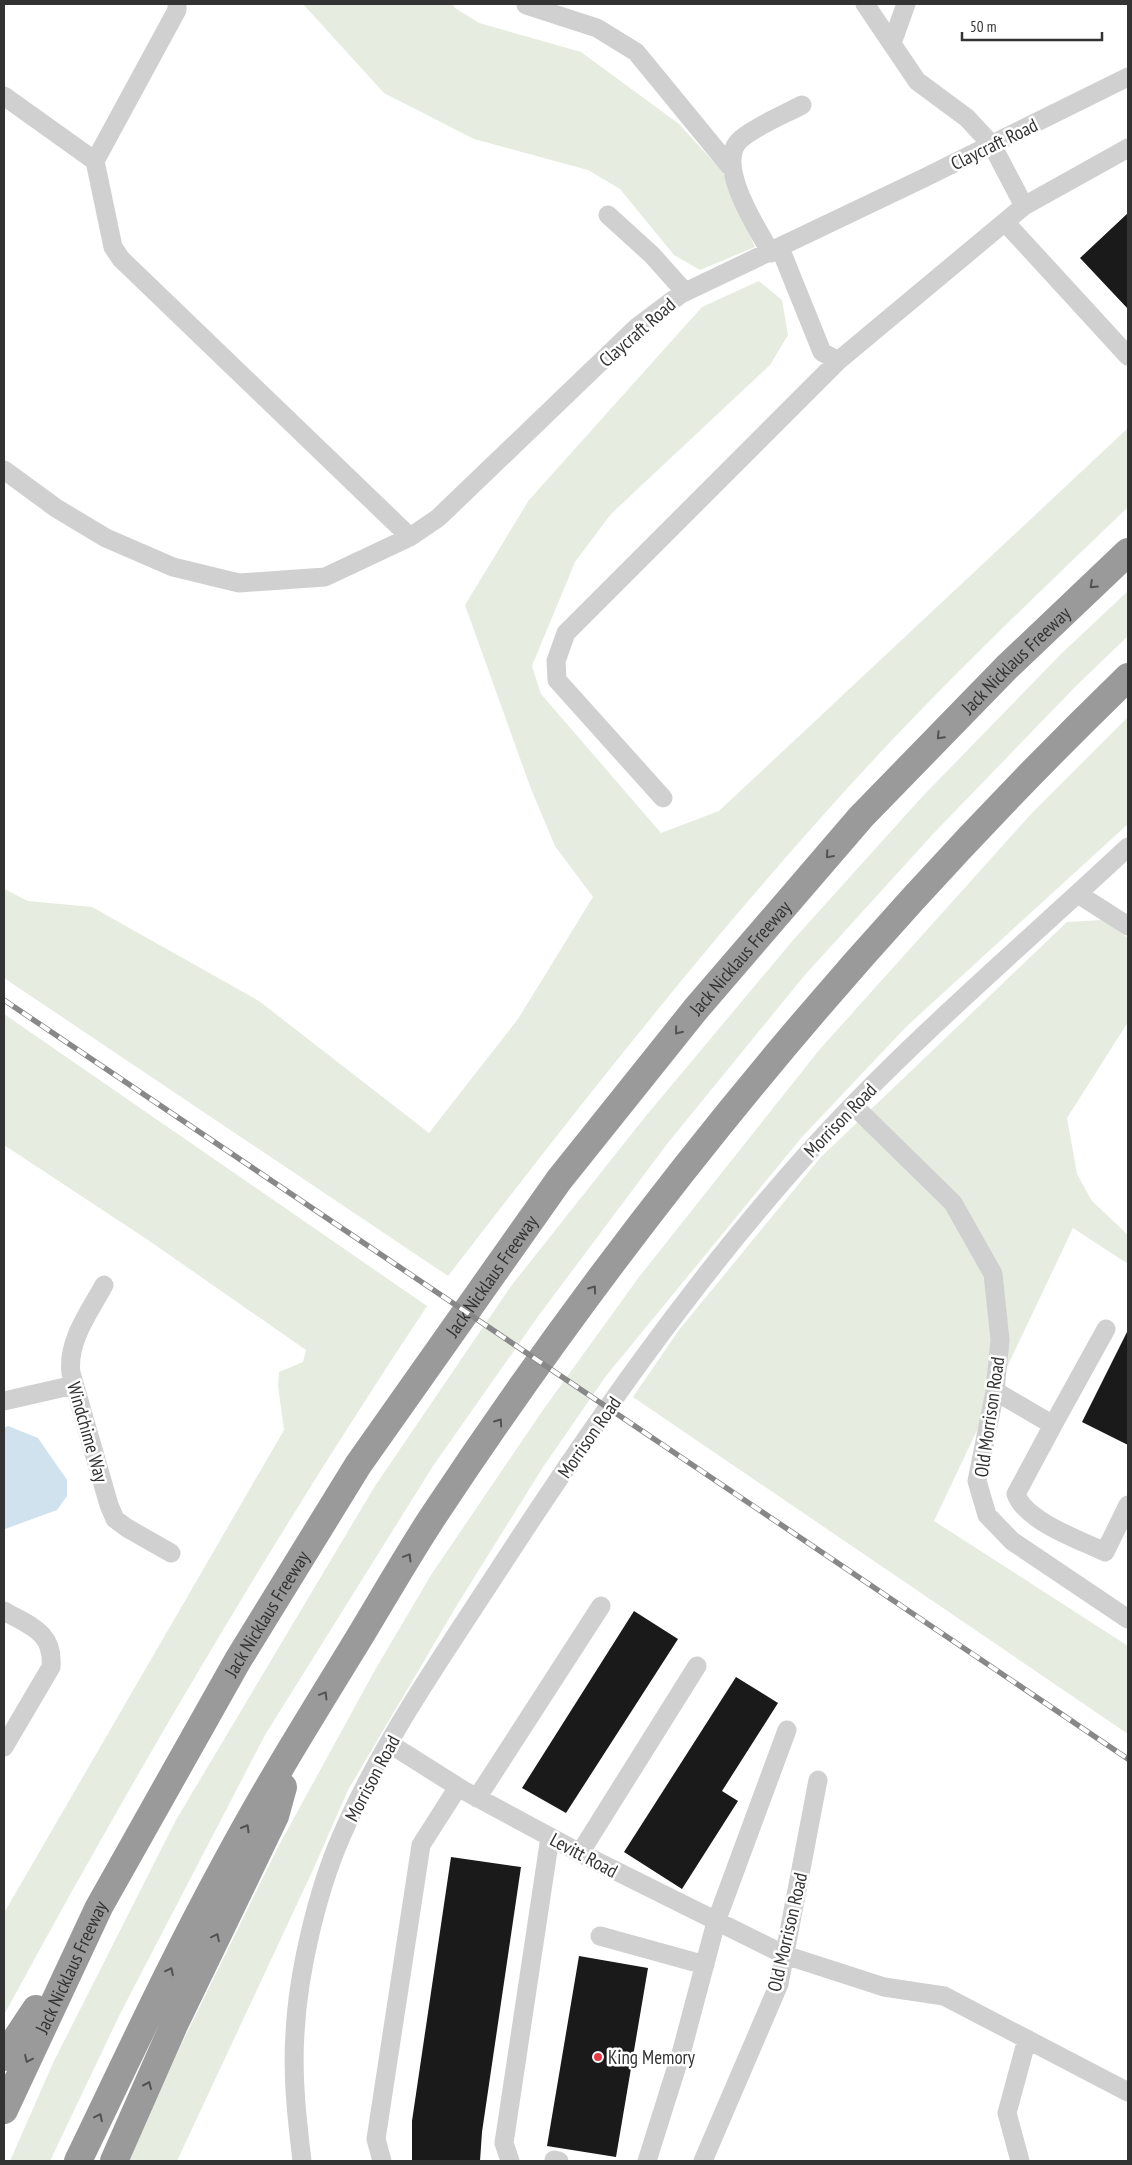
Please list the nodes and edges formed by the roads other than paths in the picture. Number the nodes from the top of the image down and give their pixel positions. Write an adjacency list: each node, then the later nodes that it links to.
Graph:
1 (177, 4): 11 (street)
2 (865, 4): 5 (street)
3 (906, 4): 5 (street)
4 (526, 5): 12 (street)
5 (892, 43): 9 (street)
6 (1128, 77): 9 (street, Claycraft Road)
7 (4, 96): 11 (street)
8 (802, 105): 12 (street)
9 (992, 145): 13 (street); 16 (street, Claycraft Road)
10 (1128, 148): 13 (street)
11 (95, 161): 21 (street)
12 (732, 168): 16 (street)
13 (1024, 206): 15 (street)
14 (608, 215): 17 (street)
15 (1005, 222): 18 (street); 19 (street)
16 (775, 250): 17 (street, Claycraft Road); 19 (street)
17 (685, 292): 21 (street, Claycraft Road)
18 (1128, 356)
19 (838, 361): 24 (street)
20 (4, 470): 21 (street, Claycraft Road)
21 (410, 537)
22 (1128, 552): 51 (highway, Jack Nicklaus Freeway, one-way to 51)
23 (1128, 677): 42 (highway, one-way to 23)
24 (663, 798)
25 (1128, 847): 26 (street, Morrison Road)
26 (1078, 894): 27 (street); 28 (street, Morrison Road)
27 (1128, 926)
28 (853, 1105): 32 (street, Old Morrison Road); 43 (street, Morrison Road)
29 (104, 1285): 31 (street, Windchime Way)
30 (1106, 1329): 34 (street)
31 (74, 1385): 33 (street); 36 (street, Windchime Way)
32 (995, 1391): 34 (street); 39 (street, Old Morrison Road)
33 (4, 1401)
34 (1053, 1425): 35 (street)
35 (1128, 1505)
36 (171, 1554)
37 (601, 1606): 47 (street)
38 (4, 1611): 44 (street)
39 (1128, 1619)
40 (697, 1666): 49 (street)
41 (787, 1730): 50 (street)
42 (298, 1737): 59 (highway, one-way to 42); 60 (highway, one-way to 42)
43 (390, 1744): 46 (street, Levitt Road); 61 (street, Morrison Road)
44 (4, 1747)
45 (818, 1780): 53 (street, Old Morrison Road)
46 (458, 1787): 47 (street, Levitt Road); 62 (street)
47 (477, 1798): 48 (street, Levitt Road)
48 (550, 1837): 49 (street, Levitt Road); 63 (street)
49 (580, 1854): 50 (street, Levitt Road)
50 (716, 1922): 53 (street, Levitt Road); 54 (street)
51 (85, 1935): 56 (highway); 58 (highway, Jack Nicklaus Freeway, one-way to 58)
52 (600, 1936): 54 (street)
53 (785, 1955): 55 (street, Levitt Road); 65 (street, Old Morrison Road)
54 (704, 1965): 64 (street)
55 (1028, 2040): 57 (street, Levitt Road); 66 (street)
56 (4, 2057)
57 (1128, 2092)
58 (4, 2110)
59 (78, 2161)
60 (114, 2161)
61 (302, 2161)
62 (382, 2161)
63 (510, 2161)
64 (647, 2161)
65 (703, 2161)
66 (1020, 2161)

